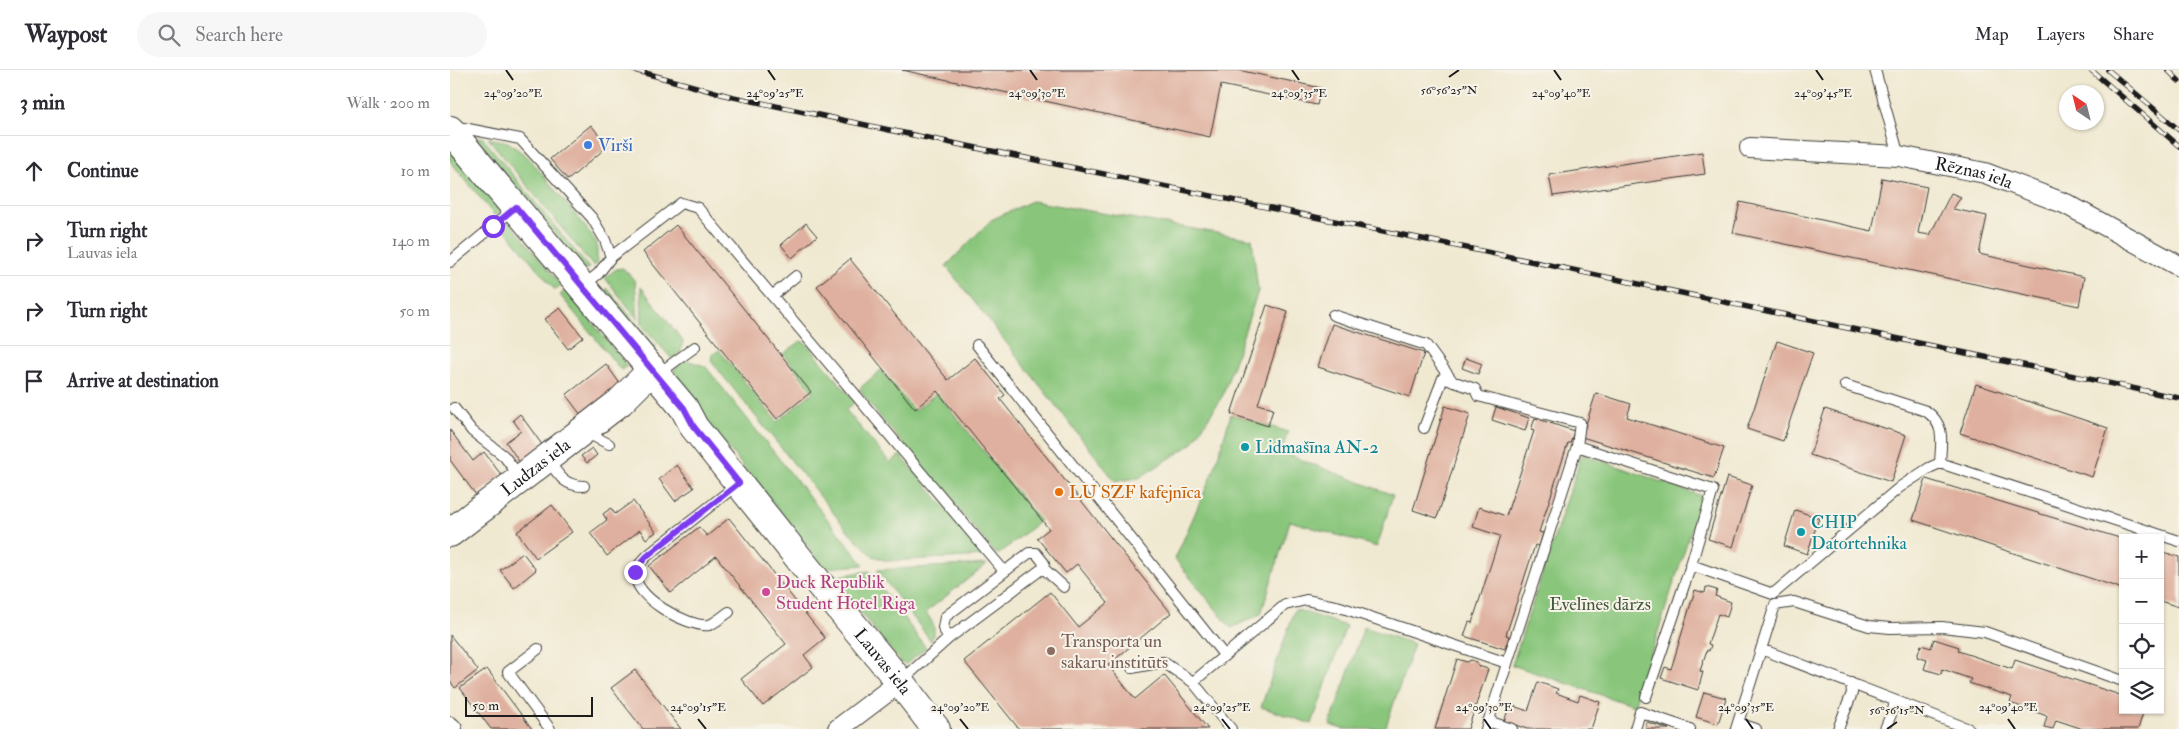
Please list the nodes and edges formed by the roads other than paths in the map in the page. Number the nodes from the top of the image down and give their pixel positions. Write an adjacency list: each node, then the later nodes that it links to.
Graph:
1 (1875, 70): 4 (lane)
2 (450, 128): 5 (street, Lauvas iela); 6 (lane)
3 (1750, 148): 4 (street, Rēznas iela)
4 (1899, 156): 8 (street, Rēznas iela)
5 (516, 207): 7 (lane); 10 (street, Lauvas iela)
6 (611, 257): 10 (lane); 11 (lane)
7 (450, 262)
8 (2179, 266)
9 (796, 276): 11 (lane)
10 (581, 287): 15 (street, Lauvas iela)
11 (772, 296): 34 (lane)
12 (1333, 315): 16 (lane)
13 (977, 345): 42 (lane)
14 (695, 347): 15 (lane)
15 (650, 367): 18 (street, Ludzas iela); 20 (street, Lauvas iela)
16 (1453, 382): 21 (lane); 24 (lane)
17 (1845, 385): 26 (lane)
18 (620, 402): 20 (street); 22 (street, Ludzas iela)
19 (454, 408): 27 (lane)
20 (694, 427): 28 (street, Lauvas iela)
21 (1424, 428)
22 (582, 430): 23 (lane); 25 (street, Ludzas iela)
23 (609, 444)
24 (1578, 446): 32 (lane); 43 (lane)
25 (546, 457): 27 (street, Ludzas iela); 29 (lane)
26 (1940, 463): 31 (lane); 36 (lane)
27 (520, 478): 30 (street, Ludzas iela)
28 (739, 483): 38 (lane); 46 (street, Lauvas iela)
29 (584, 486)
30 (450, 533)
31 (2179, 541)
32 (1690, 565): 36 (lane); 49 (lane)
33 (1043, 568): 34 (lane); 35 (lane); 39 (lane)
34 (1004, 571): 39 (lane)
35 (1064, 587)
36 (1773, 594): 37 (lane)
37 (1775, 605): 41 (lane); 45 (lane)
38 (729, 612)
39 (949, 638): 46 (lane)
40 (538, 649): 53 (lane)
41 (1761, 649): 48 (lane); 52 (lane)
42 (1224, 655): 43 (lane); 47 (lane)
43 (1507, 663): 51 (lane)
44 (1132, 668): 47 (lane)
45 (2119, 681)
46 (900, 682): 54 (street); 55 (street, Lauvas iela)
47 (1193, 682): 56 (lane)
48 (1851, 683): 50 (lane); 61 (lane)
49 (1646, 697)
50 (1894, 700): 62 (lane); 63 (lane)
51 (1487, 725): 57 (lane)
52 (1737, 726): 60 (lane)
53 (550, 729)
54 (838, 729)
55 (936, 729)
56 (1230, 729)
57 (1512, 729)
58 (1635, 729): 59 (lane)
59 (1690, 729)
60 (1756, 729)
61 (1838, 729)
62 (1885, 729)
63 (1969, 729)

